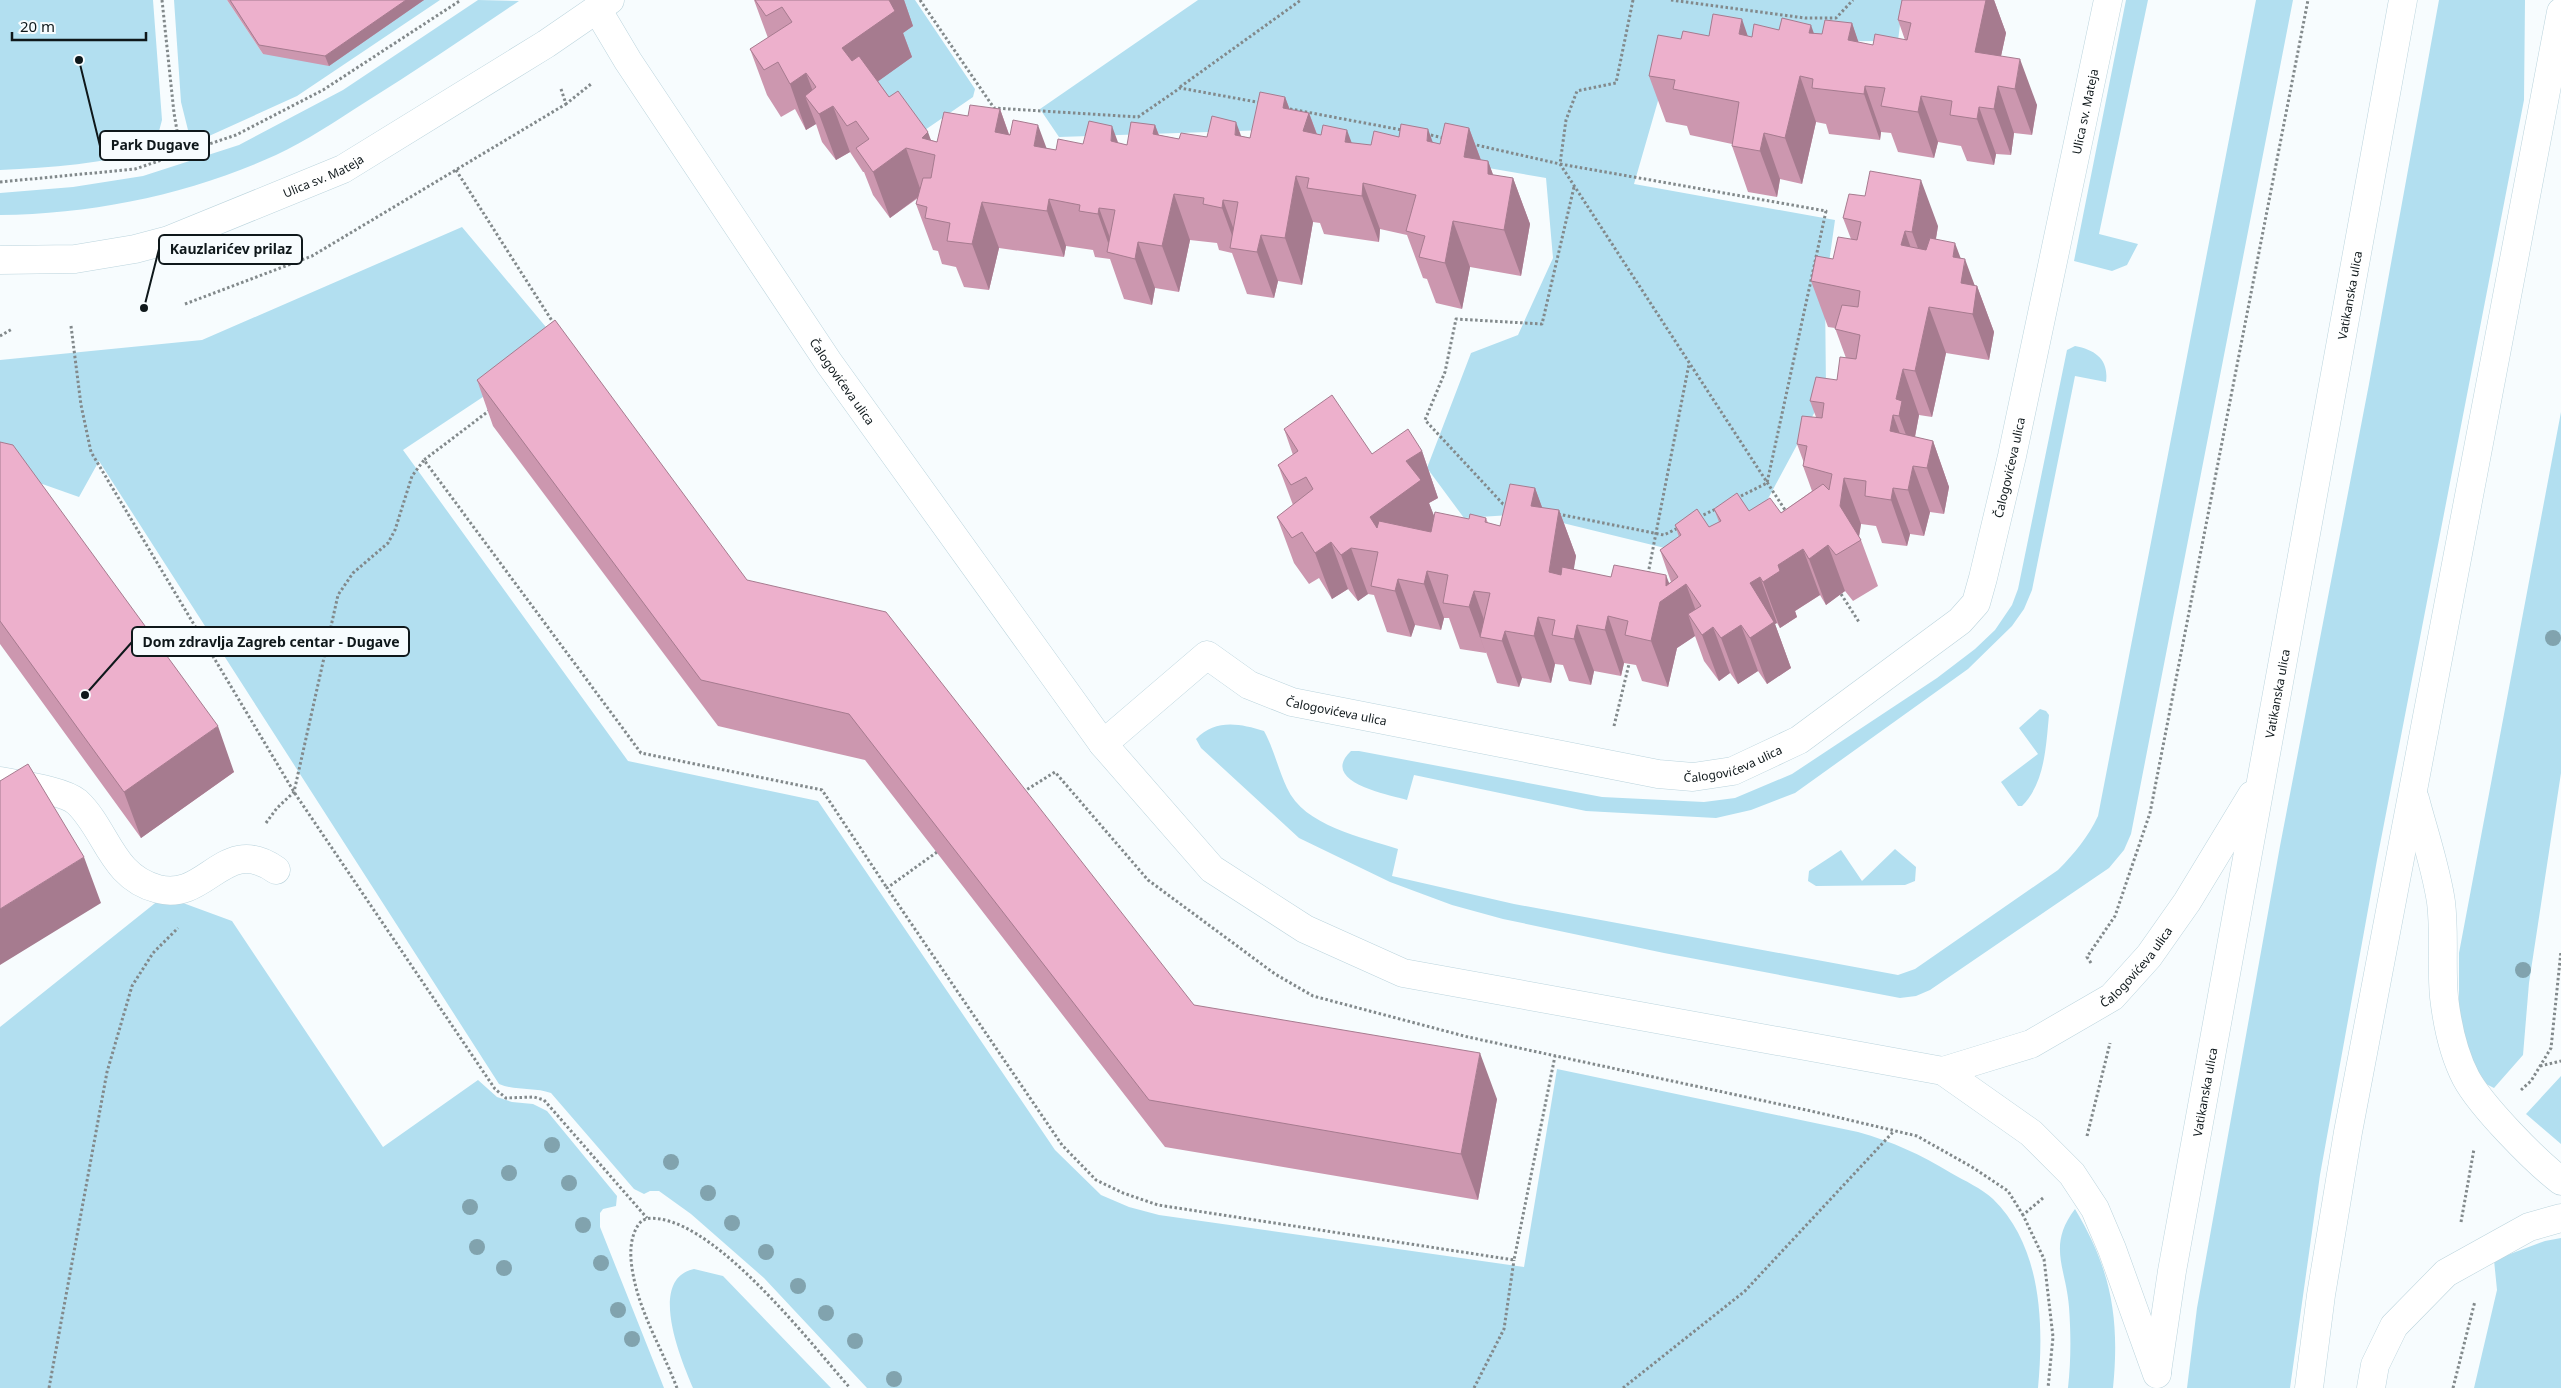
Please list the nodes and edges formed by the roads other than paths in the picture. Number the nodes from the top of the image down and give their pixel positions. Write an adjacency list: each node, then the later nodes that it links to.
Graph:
1 (2108, 0): 5 (street, Ulica sv. Mateja)
2 (2403, 0): 9 (street, Vatikanska ulica)
3 (604, 4): 6 (street, Ulica sv. Mateja); 7 (street, Čalogovićeva ulica)
4 (2561, 12): 10 (street)
5 (2059, 223): 7 (street, Čalogovićeva ulica)
6 (0, 260)
7 (1103, 744): 12 (street, Čalogovićeva ulica)
8 (0, 781): 11 (street)
9 (2260, 781): 12 (street, Čalogovićeva ulica); 15 (street, Vatikanska ulica)
10 (2413, 790): 13 (street); 16 (street)
11 (276, 870)
12 (1943, 1071): 15 (street, Čalogovićeva ulica)
13 (2561, 1181)
14 (2561, 1218): 17 (street)
15 (2156, 1381)
16 (2309, 1388)
17 (2371, 1388)

